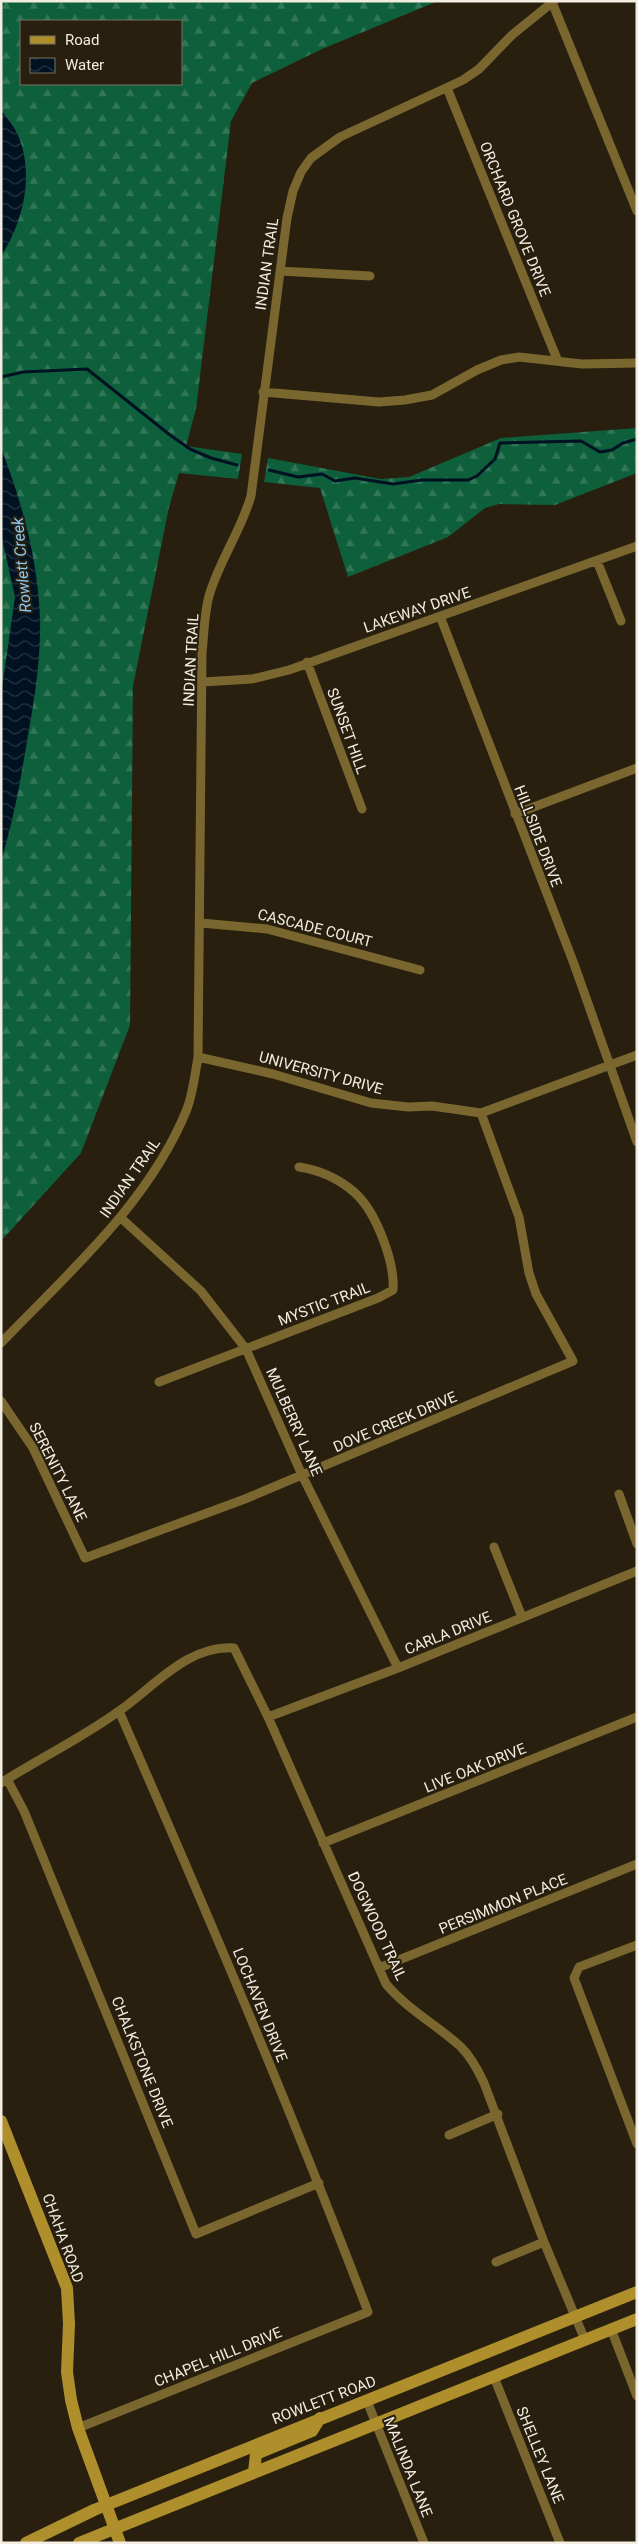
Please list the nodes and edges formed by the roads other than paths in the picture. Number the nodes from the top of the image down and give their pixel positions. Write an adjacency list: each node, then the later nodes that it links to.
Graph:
1 (553, 2): 2 (street, INDIAN TRAIL); 3 (street)
2 (447, 88): 4 (street, INDIAN TRAIL); 6 (street, ORCHARD GROVE DRIVE)
3 (637, 211)
4 (280, 271): 5 (street); 8 (street, INDIAN TRAIL)
5 (370, 276)
6 (556, 359): 7 (street); 8 (street)
7 (637, 363)
8 (263, 392): 14 (street, INDIAN TRAIL)
9 (637, 546): 10 (street, LAKEWAY DRIVE)
10 (597, 561): 11 (street, LAKEWAY DRIVE); 12 (street)
11 (440, 616): 13 (street, LAKEWAY DRIVE); 17 (street, HILLSIDE DRIVE)
12 (621, 621)
13 (307, 662): 14 (street, LAKEWAY DRIVE); 16 (street, SUNSET HILL)
14 (202, 682): 18 (street, INDIAN TRAIL)
15 (637, 768): 17 (street)
16 (362, 810)
17 (515, 814): 22 (street, HILLSIDE DRIVE)
18 (201, 923): 19 (street, CASCADE COURT); 21 (street, INDIAN TRAIL)
19 (420, 970)
20 (637, 1055): 22 (street, UNIVERSITY DRIVE)
21 (198, 1058): 23 (street, UNIVERSITY DRIVE); 26 (street, INDIAN TRAIL)
22 (608, 1066): 23 (street, UNIVERSITY DRIVE); 24 (street, HILLSIDE DRIVE)
23 (481, 1114): 31 (street, DOVE CREEK DRIVE)
24 (637, 1142)
25 (299, 1168): 28 (street, MYSTIC TRAIL)
26 (121, 1218): 27 (street, INDIAN TRAIL); 28 (street, MULBERRY LANE)
27 (1, 1343)
28 (246, 1349): 29 (street); 31 (street, MULBERRY LANE)
29 (159, 1382)
30 (1, 1401): 35 (street, SERENITY LANE)
31 (302, 1475): 35 (street, DOVE CREEK DRIVE); 38 (street, MULBERRY LANE)
32 (618, 1494): 33 (street)
33 (637, 1544)
34 (494, 1547): 37 (street)
35 (85, 1558)
36 (637, 1571): 37 (street, CARLA DRIVE)
37 (522, 1618): 38 (street, CARLA DRIVE)
38 (398, 1668): 40 (street, CARLA DRIVE)
39 (119, 1711): 40 (street, DOGWOOD TRAIL); 42 (street); 51 (street, LOCHAVEN DRIVE)
40 (268, 1717): 43 (street, DOGWOOD TRAIL)
41 (637, 1717): 43 (street, LIVE OAK DRIVE)
42 (4, 1781): 51 (street, CHALKSTONE DRIVE)
43 (323, 1844): 46 (street, DOGWOOD TRAIL)
44 (637, 1864): 46 (street, PERSIMMON PLACE)
45 (637, 1945): 50 (street)
46 (379, 1968): 47 (street, DOGWOOD TRAIL)
47 (498, 2114): 49 (street); 52 (street, DOGWOOD TRAIL)
48 (1, 2122): 65 (main road, CHAHA ROAD)
49 (449, 2135)
50 (637, 2144)
51 (319, 2183): 55 (street, LOCHAVEN DRIVE)
52 (544, 2242): 53 (street); 56 (street, DOGWOOD TRAIL)
53 (496, 2262)
54 (637, 2292): 56 (main road, ROWLETT ROAD)
55 (368, 2312): 65 (street, CHAPEL HILL DRIVE)
56 (576, 2316): 59 (street, DOGWOOD TRAIL); 62 (main road, ROWLETT ROAD)
57 (637, 2319): 58 (main road)
58 (611, 2329): 59 (main road); 61 (street)
59 (585, 2340): 60 (main road)
60 (494, 2377): 64 (main road); 73 (street, SHELLEY LANE)
61 (637, 2396)
62 (367, 2401): 63 (main road, ROWLETT ROAD); 64 (street, MALINDA LANE)
63 (320, 2418): 66 (main road); 67 (main road, ROWLETT ROAD)
64 (376, 2424): 66 (main road); 72 (street, MALINDA LANE)
65 (78, 2428): 67 (main road, CHAHA ROAD)
66 (254, 2472): 68 (main road)
67 (106, 2506): 68 (main road, CHAHA ROAD); 69 (main road, ROWLETT ROAD)
68 (114, 2529): 70 (main road); 71 (main road, CHAHA ROAD)
69 (26, 2543)
70 (79, 2543)
71 (120, 2543)
72 (424, 2543)
73 (560, 2543)

